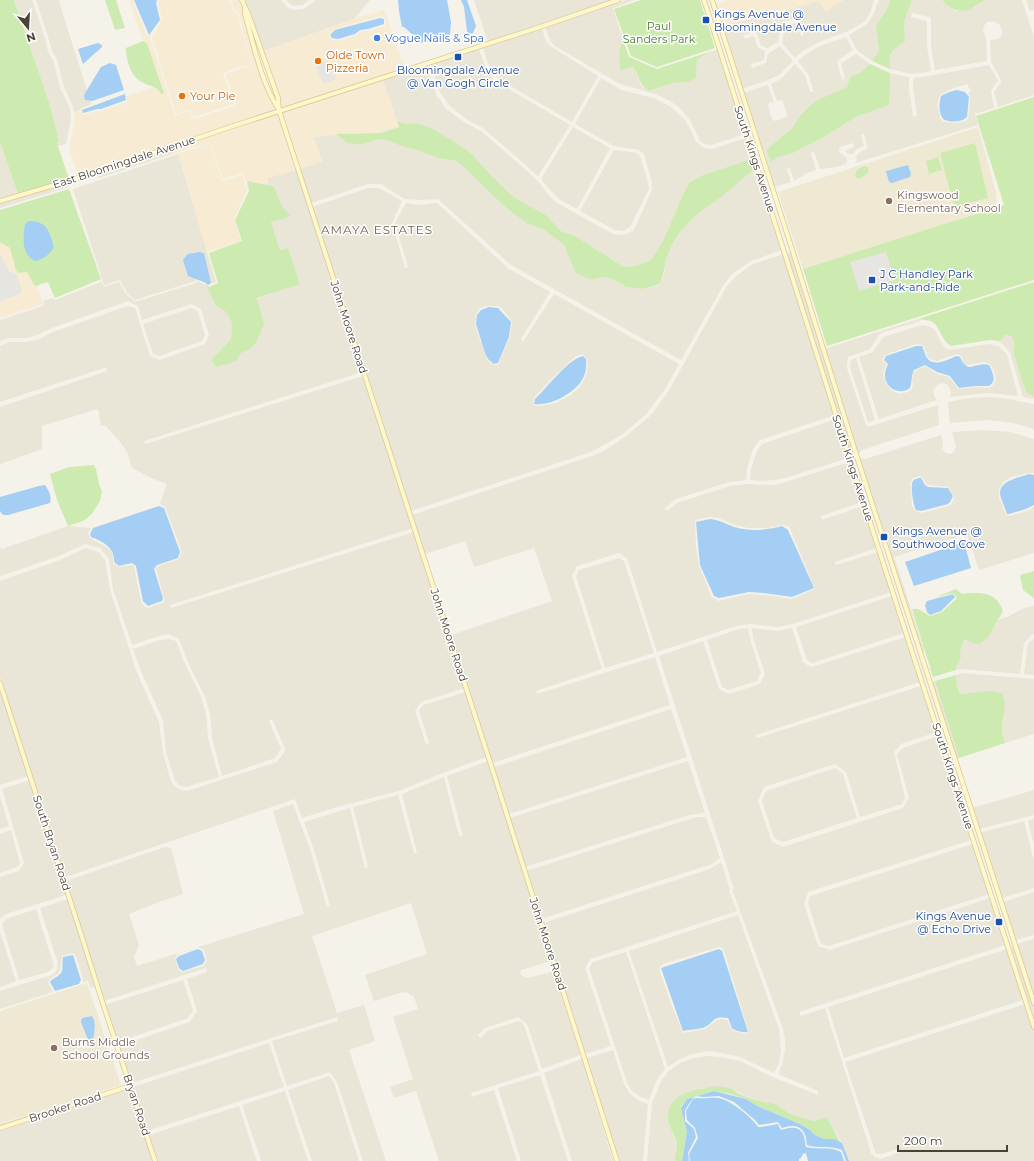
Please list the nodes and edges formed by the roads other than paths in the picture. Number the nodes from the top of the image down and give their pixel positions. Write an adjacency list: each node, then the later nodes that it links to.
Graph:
1 (242, 0): 5 (main road, John Moore Road)
2 (618, 0): 5 (main road, East Bloomingdale Avenue)
3 (704, 0): 9 (main road, South Kings Avenue)
4 (712, 0): 8 (main road, South Kings Avenue)
5 (279, 110): 6 (main road, East Bloomingdale Avenue); 16 (main road, John Moore Road)
6 (0, 201)
7 (0, 683): 11 (main road, South Bryan Road)
8 (963, 785): 9 (main road); 10 (main road, South Kings Avenue)
9 (956, 787): 12 (main road, South Kings Avenue)
10 (1034, 1003)
11 (102, 1004): 13 (main road, Bryan Road)
12 (1034, 1027)
13 (130, 1086): 14 (main road, Brooker Road); 15 (main road, Bryan Road)
14 (0, 1128)
15 (155, 1161)
16 (617, 1161)

